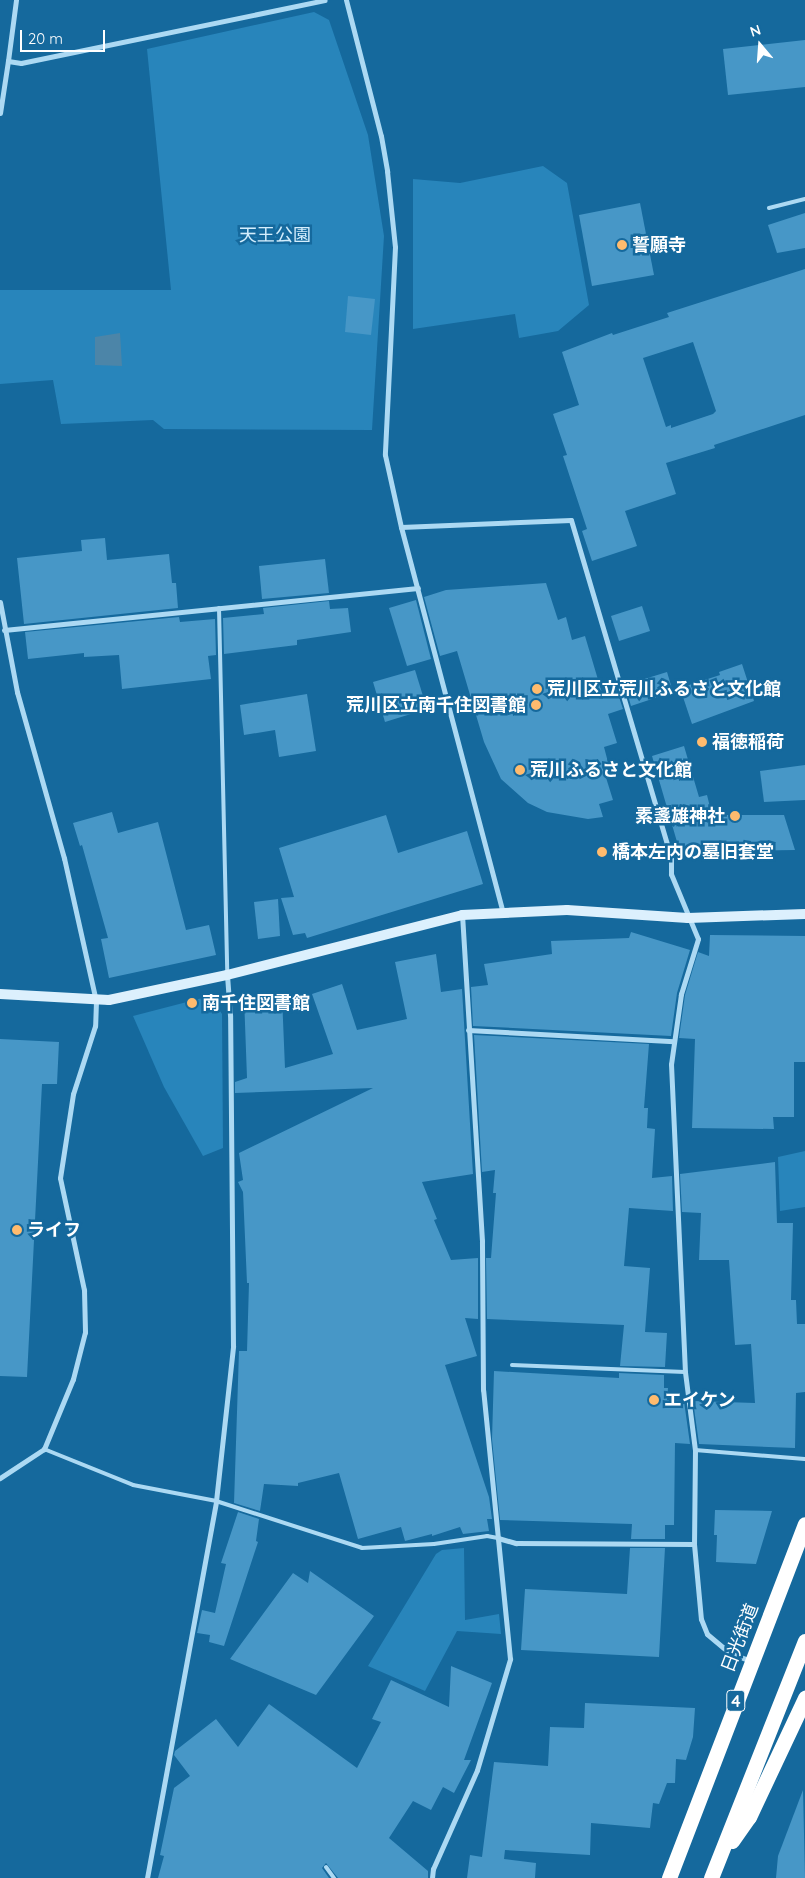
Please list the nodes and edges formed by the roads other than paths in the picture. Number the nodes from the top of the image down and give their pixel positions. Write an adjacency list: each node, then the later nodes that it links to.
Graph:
1 (16, 0): 4 (street)
2 (325, 0): 4 (street)
3 (346, 0): 8 (street)
4 (8, 61): 5 (street)
5 (0, 113)
6 (805, 199): 7 (lane)
7 (769, 208)
8 (401, 527): 9 (street); 17 (street)
9 (418, 588): 11 (street); 14 (street)
10 (0, 602): 12 (street)
11 (218, 608): 13 (street); 18 (lane)
12 (1, 617): 13 (street)
13 (4, 630): 20 (street)
14 (503, 912): 16 (street); 17 (street)
15 (805, 914): 17 (street)
16 (462, 915): 18 (street); 21 (street)
17 (688, 918): 22 (street)
18 (227, 975): 20 (street); 29 (street)
19 (0, 994): 20 (street)
20 (96, 1001): 25 (street)
21 (468, 1030): 22 (street); 31 (street)
22 (674, 1041): 24 (street)
23 (512, 1365): 24 (lane)
24 (685, 1372): 26 (street)
25 (44, 1449): 28 (street); 29 (lane)
26 (694, 1450): 27 (lane); 32 (street)
27 (805, 1459)
28 (0, 1478)
29 (216, 1501): 31 (lane); 38 (street)
30 (805, 1524): 34 (highway, 日光街道 / 4)
31 (498, 1538): 32 (street); 40 (street)
32 (694, 1544): 34 (street)
33 (805, 1641): 36 (highway)
34 (751, 1662): 41 (highway, 日光街道 / 4)
35 (805, 1698): 36 (highway)
36 (718, 1860): 42 (highway)
37 (326, 1867): 39 (lane)
38 (147, 1878)
39 (334, 1878)
40 (432, 1878)
41 (669, 1878)
42 (711, 1878)

